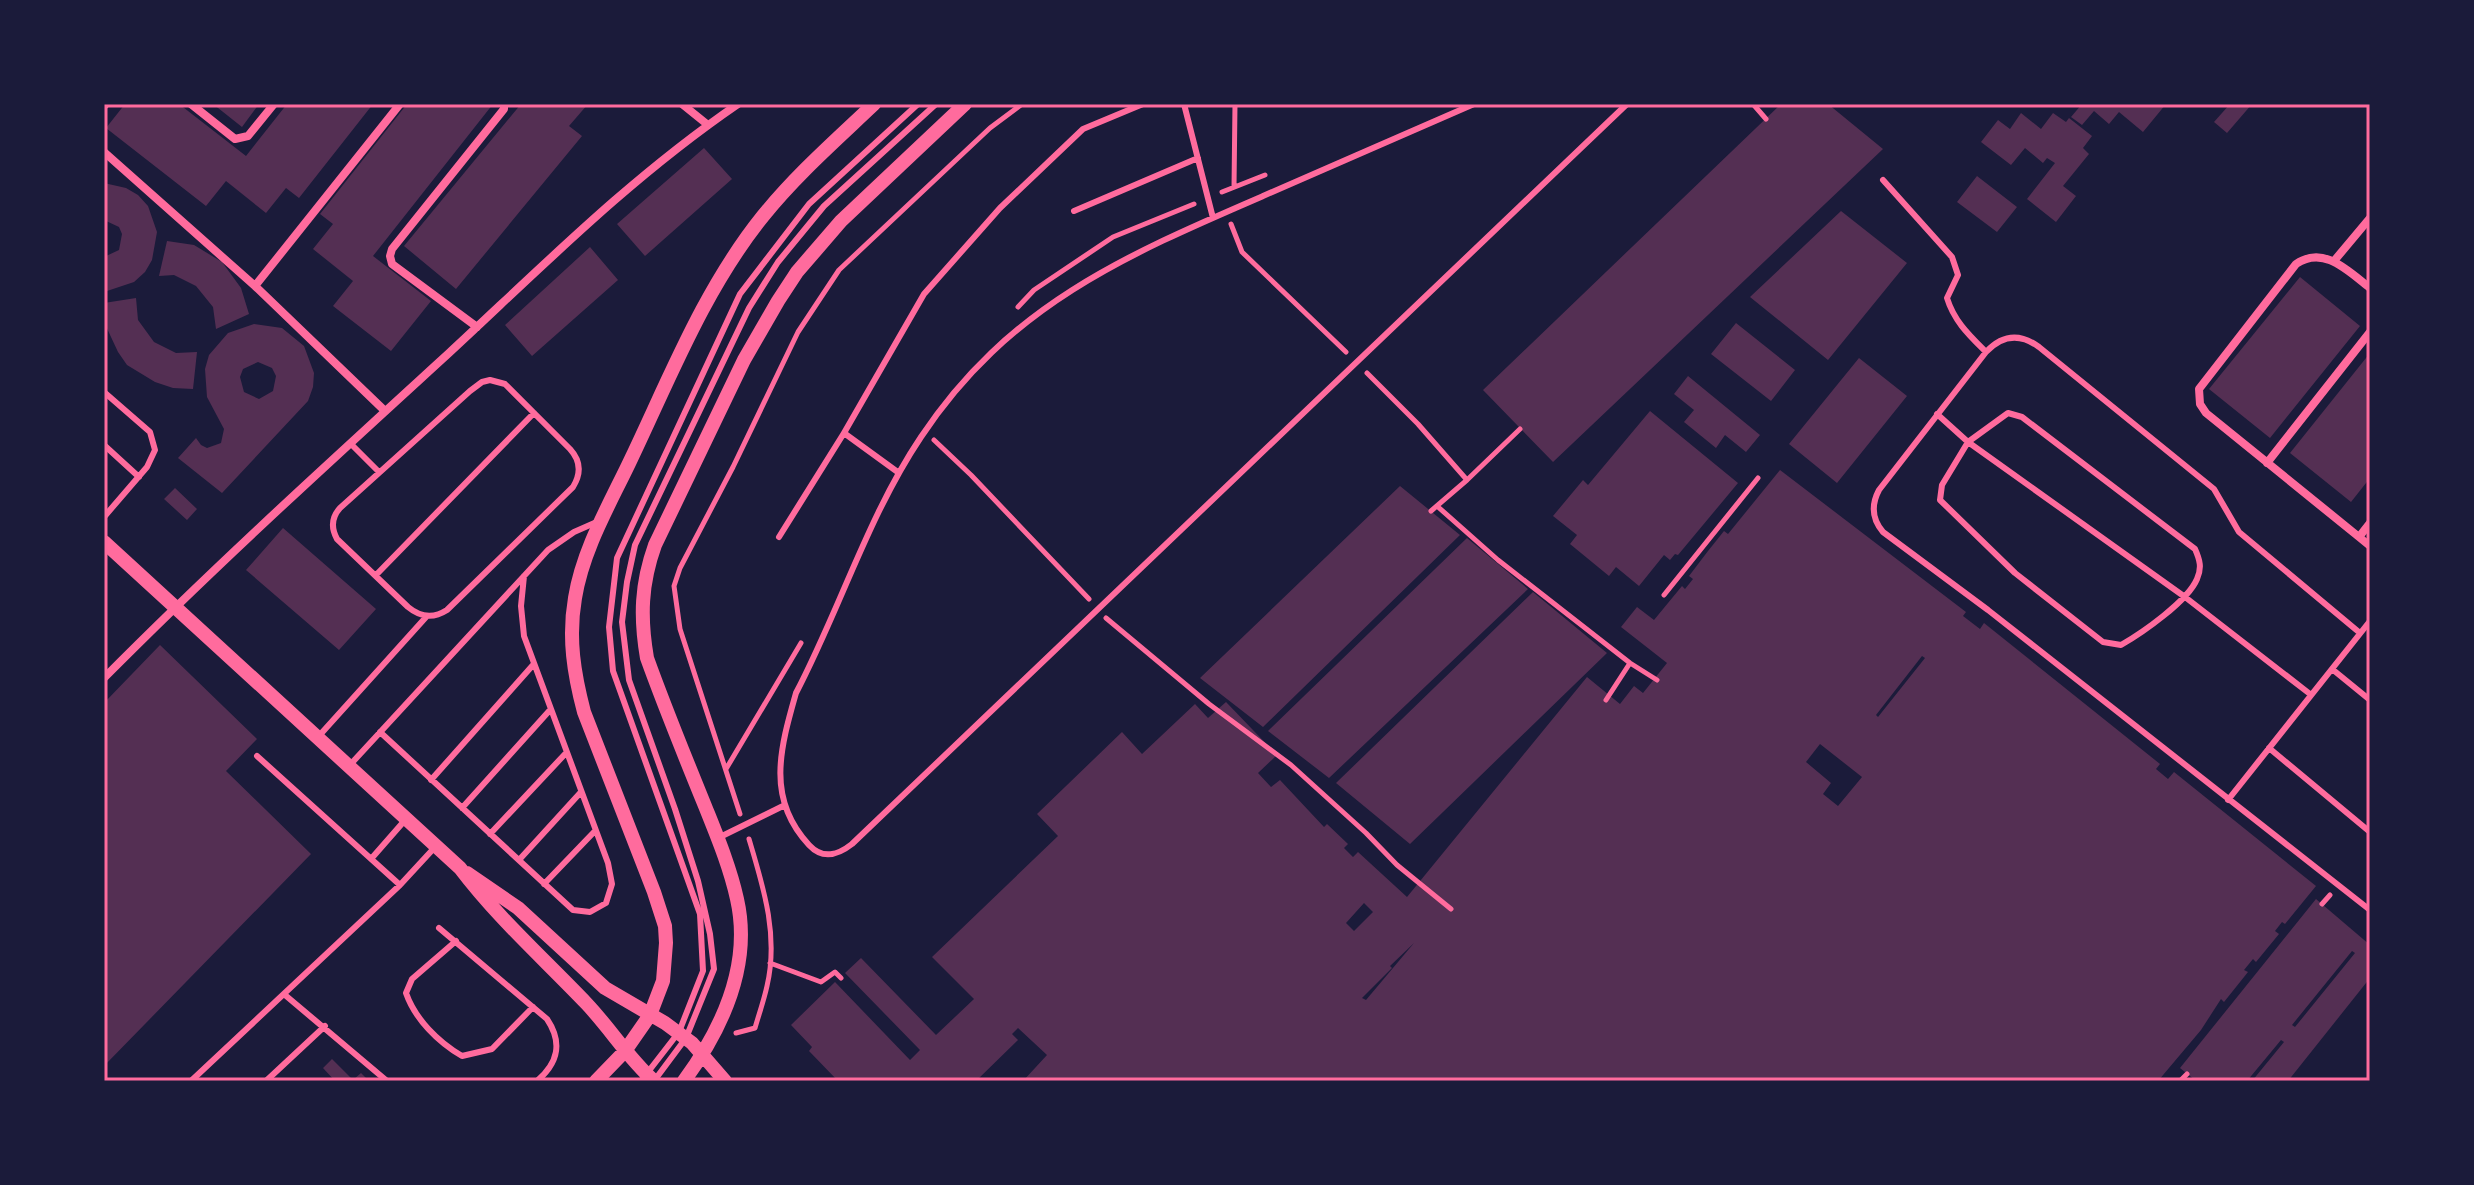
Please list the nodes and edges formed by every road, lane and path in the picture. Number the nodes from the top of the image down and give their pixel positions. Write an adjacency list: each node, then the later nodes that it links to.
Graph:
1 (191, 104): 2 (street)
2 (274, 104)
3 (400, 104): 31 (street)
4 (504, 104): 34 (street)
5 (682, 104): 19 (street)
6 (738, 104): 19 (street)
7 (874, 104): 57 (street)
8 (918, 104): 116 (lane)
9 (936, 104): 116 (lane)
10 (965, 104): 99 (street)
11 (1022, 104): 88 (path)
12 (1143, 104): 43 (lane)
13 (1184, 104): 21 (lane)
14 (1235, 104): 24 (path)
15 (1474, 104): 26 (lane)
16 (1627, 104): 37 (lane)
17 (1753, 104): 18 (path)
18 (1766, 119)
19 (708, 125): 34 (street)
20 (104, 153): 31 (street)
21 (1198, 158): 25 (lane); 27 (lane)
22 (1275, 171): 24 (path)
23 (1883, 180): 36 (lane)
24 (1234, 188): 25 (path); 26 (path)
25 (1208, 198): 28 (lane); 33 (path)
26 (1230, 210): 28 (lane); 37 (path)
27 (1074, 211)
28 (1213, 218): 44 (lane)
29 (2370, 218): 30 (street)
30 (2334, 261): 32 (street); 48 (street)
31 (255, 286): 39 (street)
32 (2370, 288)
33 (1012, 312)
34 (477, 327): 39 (street)
35 (2370, 332): 48 (street)
36 (1986, 352): 41 (lane); 72 (lane)
37 (1357, 362): 53 (path); 68 (lane)
38 (104, 392): 51 (lane)
39 (385, 411): 46 (street)
40 (534, 413): 49 (lane); 63 (lane); 69 (lane)
41 (1937, 414): 45 (lane); 91 (lane)
42 (1520, 429): 53 (path)
43 (844, 433): 50 (lane); 59 (lane)
44 (922, 435): 50 (lane); 68 (path)
45 (1968, 442): 66 (lane); 66 (lane); 66 (lane)
46 (351, 444): 49 (lane); 67 (street)
47 (104, 445): 51 (lane)
48 (2267, 463): 60 (street)
49 (379, 472): 63 (lane)
50 (899, 473): 92 (lane)
51 (139, 477): 56 (lane)
52 (1758, 478): 65 (path)
53 (1467, 480): 54 (path)
54 (1437, 506): 55 (path); 73 (path)
55 (1431, 511)
56 (104, 517)
57 (602, 520): 64 (lane); 114 (street)
58 (2370, 523): 60 (street)
59 (779, 537)
60 (2359, 537): 62 (street)
61 (104, 542): 67 (street)
62 (2370, 546)
63 (376, 575): 69 (lane)
64 (524, 576): 74 (lane); 82 (lane)
65 (1664, 595)
66 (2185, 597): 78 (lane)
67 (174, 606): 76 (street); 83 (street)
68 (1098, 609): 92 (lane); 106 (path)
69 (427, 616): 83 (lane)
70 (2370, 621): 72 (lane)
71 (808, 630): 88 (path)
72 (2360, 633): 75 (lane)
73 (1630, 663): 77 (path); 79 (path)
74 (533, 665): 81 (lane); 89 (lane)
75 (2332, 669): 78 (lane); 80 (lane)
76 (104, 678)
77 (1657, 680)
78 (2310, 694): 84 (lane)
79 (1606, 700)
80 (2370, 700)
81 (550, 710): 85 (lane); 93 (lane)
82 (380, 732): 87 (lane); 89 (lane)
83 (318, 737): 87 (street)
84 (2269, 748): 91 (lane); 97 (lane)
85 (566, 753): 90 (lane); 98 (lane)
86 (257, 756): 101 (lane)
87 (349, 766): 94 (street)
88 (725, 770): 95 (path)
89 (431, 780): 93 (lane)
90 (581, 792): 96 (lane); 102 (lane)
91 (2228, 800): 107 (lane)
92 (783, 806): 95 (lane)
93 (462, 808): 98 (lane)
94 (406, 819): 100 (street); 101 (lane)
95 (743, 826): 99 (lane)
96 (595, 831): 104 (lane); 104 (lane)
97 (2370, 832)
98 (490, 834): 102 (lane)
99 (718, 838): 118 (street)
100 (436, 846): 103 (street); 105 (lane)
101 (371, 859): 105 (lane)
102 (519, 860): 104 (lane)
103 (460, 868): 114 (street); 117 (street)
104 (544, 884)
105 (400, 885): 112 (lane)
106 (1451, 909)
107 (2370, 910)
108 (439, 928): 109 (lane)
109 (456, 941): 113 (lane); 113 (lane)
110 (770, 963): 111 (path)
111 (841, 978)
112 (285, 995): 115 (lane); 121 (lane)
113 (533, 1007): 124 (lane)
114 (650, 1015): 116 (street); 117 (street)
115 (325, 1026): 122 (lane); 123 (lane)
116 (682, 1035): 118 (street); 120 (lane)
117 (625, 1051): 120 (street); 125 (street)
118 (704, 1054): 126 (street); 127 (street)
119 (2187, 1074): 128 (path)
120 (647, 1079)
121 (191, 1081)
122 (266, 1081)
123 (387, 1081)
124 (537, 1081)
125 (596, 1081)
126 (684, 1081)
127 (725, 1081)
128 (2180, 1081)

